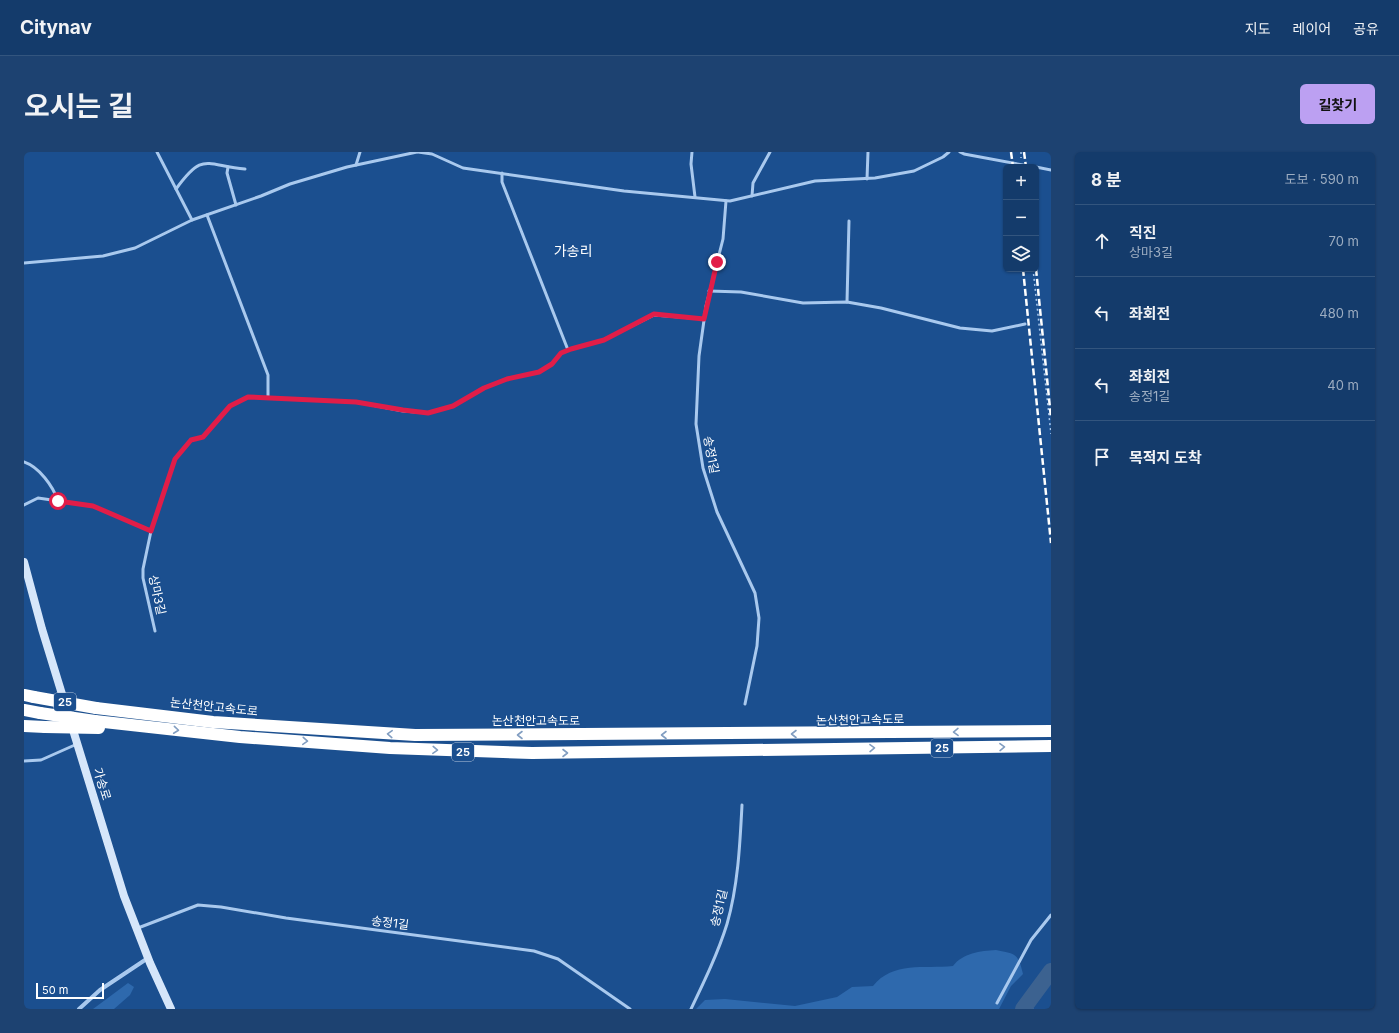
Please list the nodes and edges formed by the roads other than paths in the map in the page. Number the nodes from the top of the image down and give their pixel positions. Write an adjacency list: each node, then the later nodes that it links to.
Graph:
1 (156, 152): 17 (lane)
2 (360, 152): 10 (lane)
3 (418, 152): 10 (lane); 15 (lane)
4 (692, 152): 19 (lane)
5 (770, 152): 18 (lane)
6 (868, 152): 16 (lane)
7 (949, 152): 16 (lane)
8 (960, 152): 9 (lane)
9 (1019, 164)
10 (356, 165): 21 (lane)
11 (228, 167): 13 (lane); 17 (lane); 21 (lane)
12 (1039, 168): 14 (lane)
13 (245, 169)
14 (1051, 170)
15 (502, 173): 19 (lane); 30 (lane)
16 (867, 178): 18 (lane)
17 (176, 188): 23 (lane)
18 (752, 196): 20 (lane)
19 (695, 198): 20 (lane)
20 (726, 201): 26 (lane, 송정1길)
21 (236, 205): 22 (lane)
22 (207, 215): 23 (lane); 31 (lane)
23 (192, 220): 25 (lane)
24 (849, 221): 27 (lane)
25 (24, 263)
26 (709, 291): 27 (lane); 28 (lane, 송정1길)
27 (847, 302): 29 (lane)
28 (704, 319): 30 (lane); 39 (lane, 송정1길)
29 (1025, 324)
30 (568, 350): 31 (lane, 상마3길)
31 (268, 398): 35 (lane, 상마3길)
32 (24, 462): 33 (lane)
33 (58, 501): 34 (lane); 35 (lane)
34 (24, 505)
35 (151, 531): 37 (lane, 상마3길)
36 (24, 562): 44 (street, 가송로)
37 (155, 631)
38 (29, 696): 43 (highway, 논산천안고속도로 / 25, one-way to 38, bridge)
39 (745, 704)
40 (24, 710): 41 (highway, 25, bridge)
41 (97, 725): 42 (highway, bridge); 45 (highway, 25, one-way to 45)
42 (24, 726)
43 (1051, 731)
44 (77, 744): 46 (lane); 49 (street, 가송로)
45 (1051, 746)
46 (24, 761)
47 (742, 805): 55 (lane, 송정1길)
48 (1051, 915): 51 (lane)
49 (136, 929): 50 (street, 가송로); 54 (lane, 송정1길)
50 (148, 958): 52 (street); 53 (street, 가송로)
51 (997, 1003)
52 (79, 1009)
53 (171, 1009)
54 (630, 1009)
55 (690, 1009)

